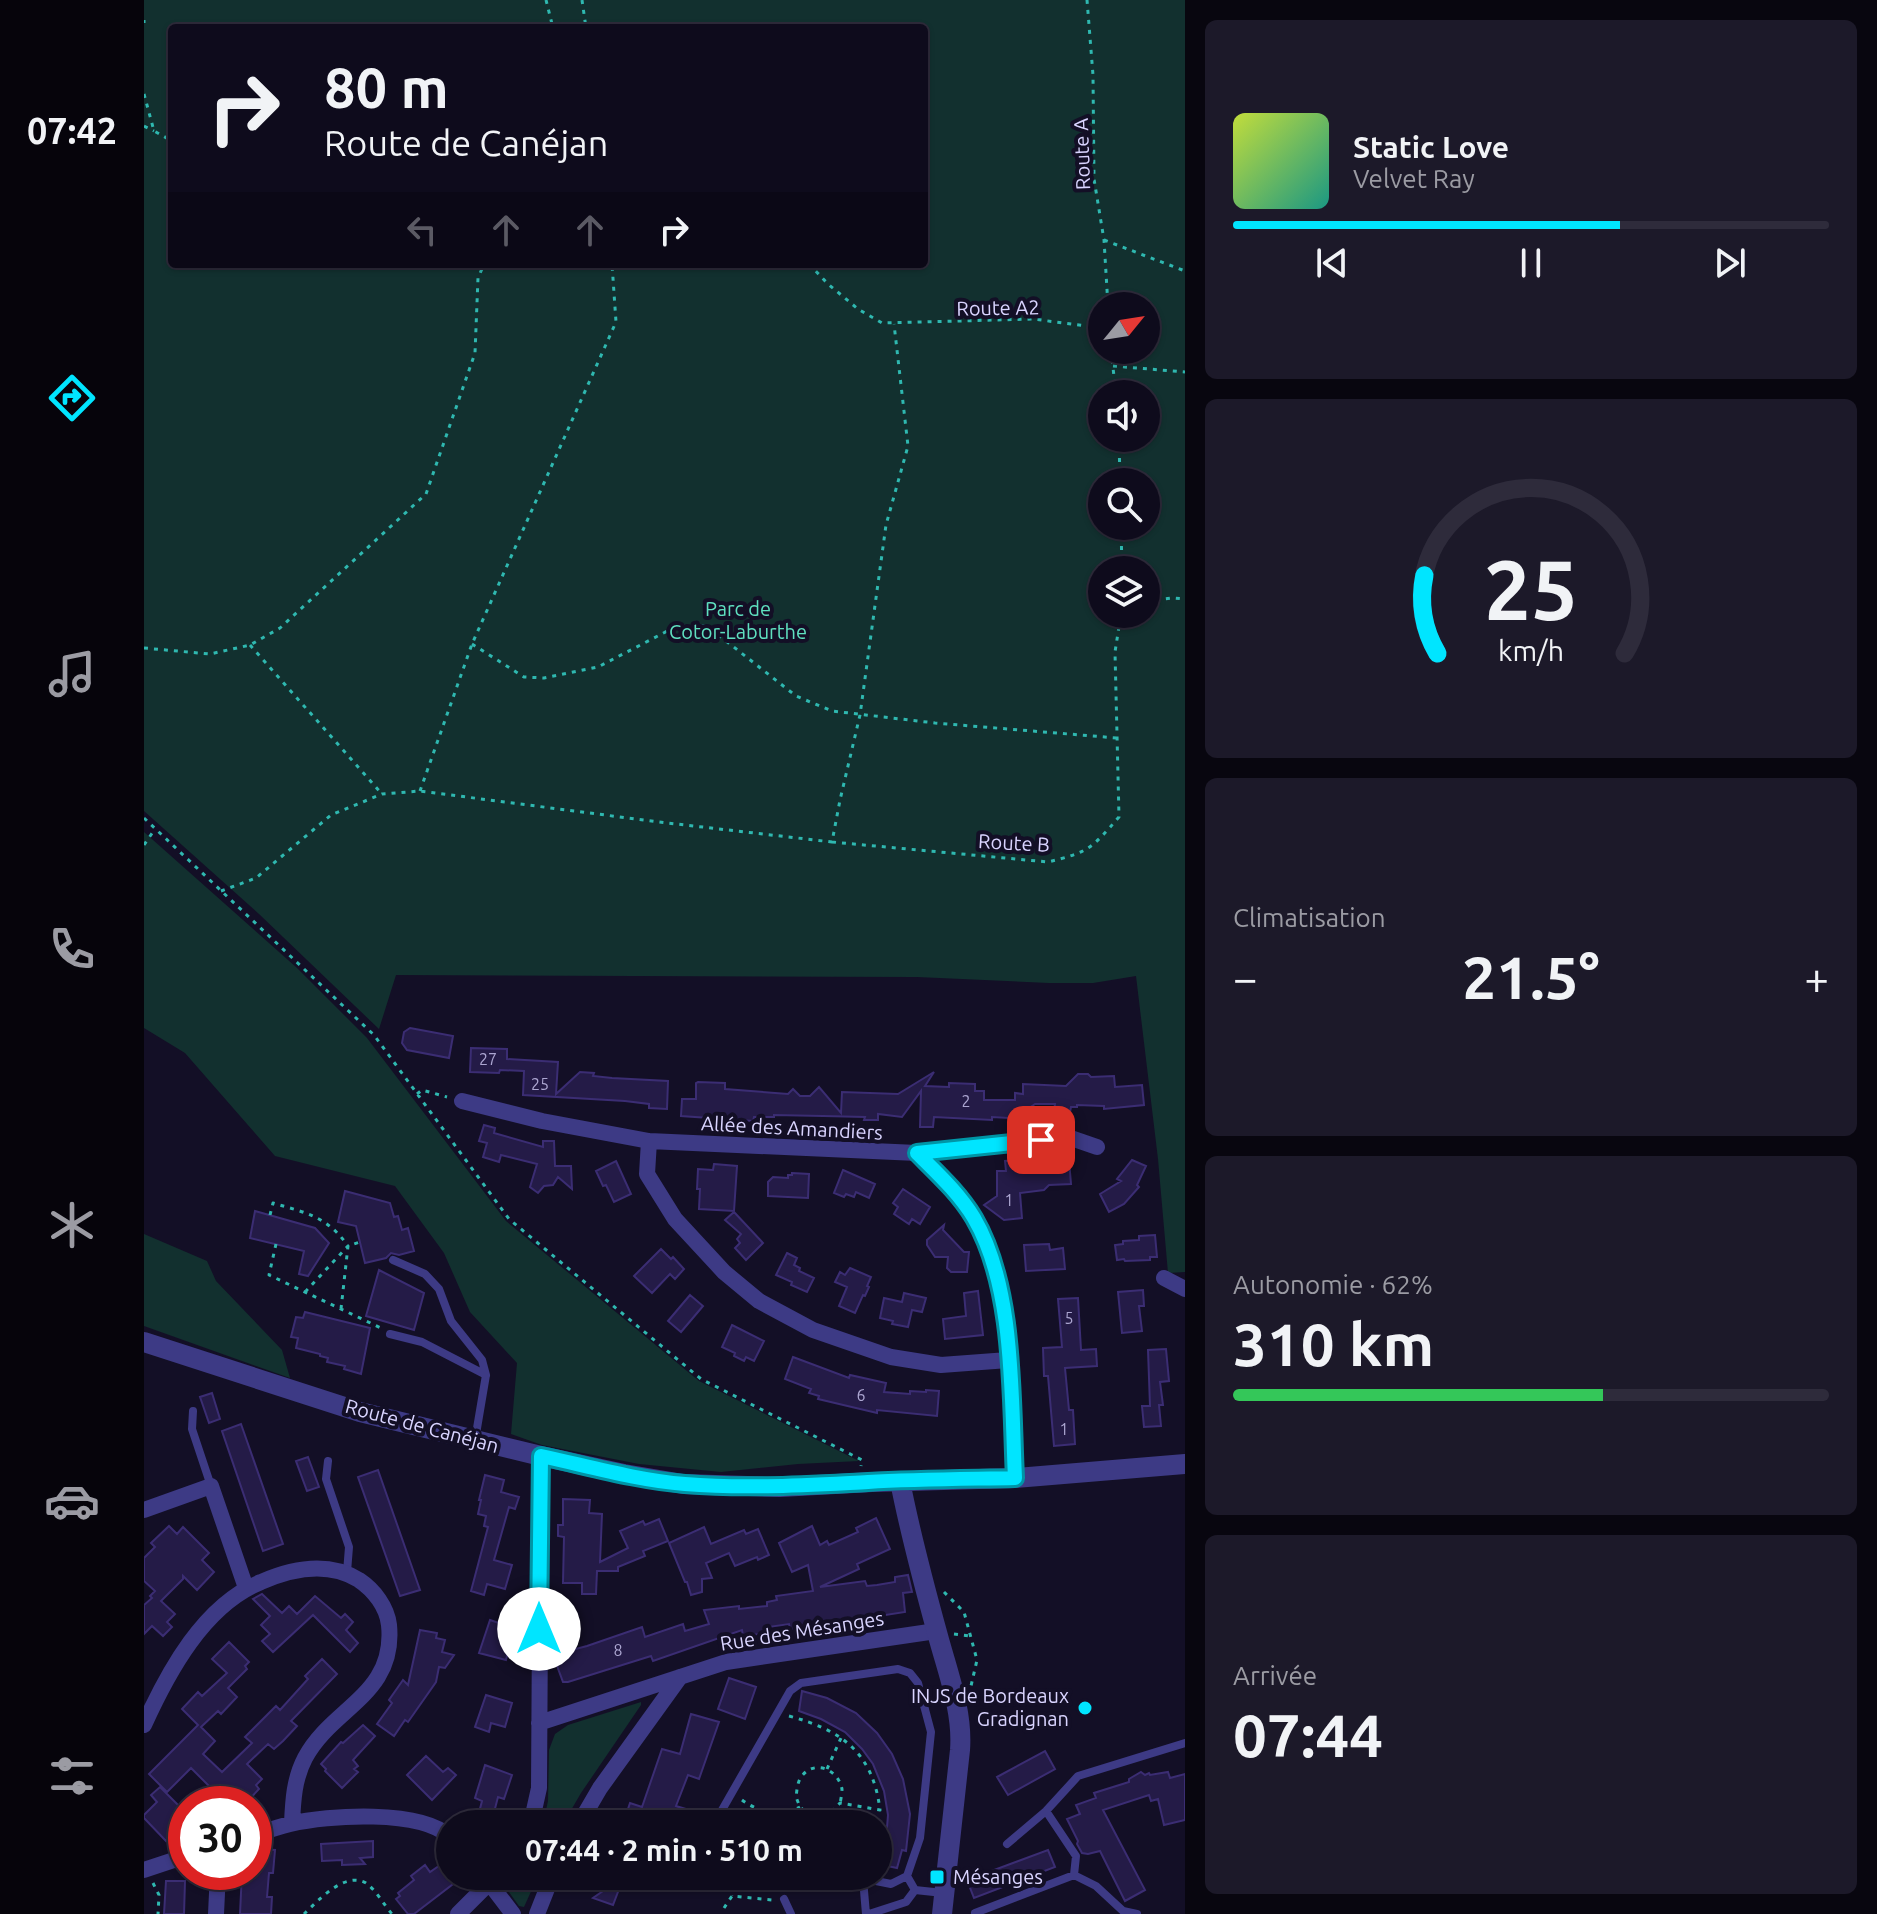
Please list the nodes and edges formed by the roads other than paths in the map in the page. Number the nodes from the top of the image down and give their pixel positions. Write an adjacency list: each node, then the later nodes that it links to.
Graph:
1 (462, 1101): 2 (street, Allée des Amandiers)
2 (649, 1141): 4 (street, Allée des Amandiers); 10 (street)
3 (1097, 1147): 4 (street, Allée des Amandiers)
4 (917, 1153): 10 (street)
5 (393, 1260): 11 (lane)
6 (1164, 1278): 7 (street)
7 (1185, 1289)
8 (390, 1334): 11 (lane)
9 (144, 1342): 13 (street, Route de Canéjan)
10 (1008, 1360): 17 (street)
11 (486, 1375): 13 (lane)
12 (193, 1411): 19 (lane)
13 (475, 1441): 14 (street, Route de Canéjan)
14 (541, 1456): 18 (street, Route de Canéjan); 25 (street)
15 (328, 1461): 21 (lane)
16 (1185, 1464): 17 (street, Route de Canéjan)
17 (1015, 1478): 18 (street, Route de Canéjan)
18 (900, 1481): 23 (street)
19 (211, 1486): 20 (street); 22 (street)
20 (144, 1510)
21 (347, 1572): 22 (street); 32 (street)
22 (246, 1588): 26 (street)
23 (936, 1631): 24 (street, Rue des Mésanges); 48 (street)
24 (680, 1677): 25 (street, Rue des Mésanges); 29 (street)
25 (539, 1723): 28 (street)
26 (144, 1725)
27 (1185, 1743): 31 (lane)
28 (534, 1810)
29 (587, 1810)
30 (722, 1810): 39 (lane)
31 (1046, 1811): 35 (lane); 38 (lane)
32 (292, 1823): 33 (street); 34 (street)
33 (436, 1828)
34 (272, 1829)
35 (1007, 1844)
36 (168, 1862): 37 (street)
37 (145, 1869)
38 (1074, 1875): 51 (lane); 59 (lane)
39 (907, 1876): 40 (lane); 47 (lane)
40 (892, 1884)
41 (217, 1890): 52 (street)
42 (479, 1890): 53 (street)
43 (498, 1890): 54 (street)
44 (546, 1890): 55 (street)
45 (865, 1890): 57 (lane)
46 (892, 1890): 50 (lane)
47 (915, 1890): 48 (lane); 50 (lane)
48 (944, 1893): 58 (street)
49 (784, 1899): 56 (lane)
50 (894, 1906): 57 (lane)
51 (975, 1913)
52 (216, 1914)
53 (458, 1914)
54 (513, 1914)
55 (537, 1914)
56 (791, 1914)
57 (868, 1914)
58 (942, 1914)
59 (1137, 1914)

